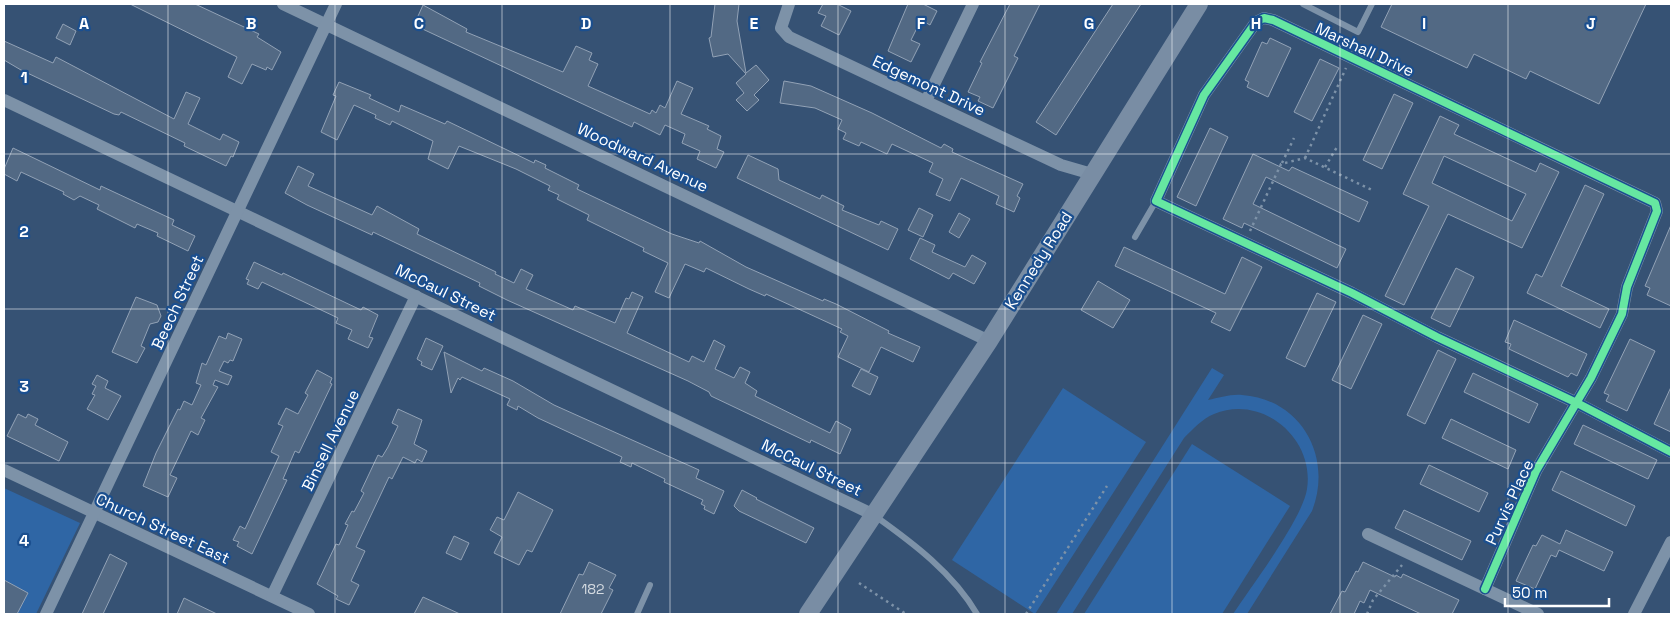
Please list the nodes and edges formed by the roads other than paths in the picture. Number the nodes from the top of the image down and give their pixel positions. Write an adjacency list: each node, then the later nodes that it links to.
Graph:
1 (283, 4): 8 (street, Woodward Avenue)
2 (336, 4): 8 (street, Beech Street)
3 (789, 4): 10 (street, Edgemont Drive)
4 (973, 4): 10 (street)
5 (1199, 4): 11 (main road, Kennedy Road)
6 (1303, 4): 7 (lane)
7 (1372, 4)
8 (326, 24): 13 (street, Beech Street); 16 (street, Woodward Avenue)
9 (4, 100): 13 (street, McCaul Street)
10 (926, 101): 11 (street, Edgemont Drive)
11 (1092, 174): 16 (main road, Kennedy Road)
12 (1156, 201): 14 (lane); 17 (street); 17 (street, Marshall Drive)
13 (238, 211): 15 (street, McCaul Street); 20 (street, Beech Street)
14 (1135, 237)
15 (416, 296): 21 (street, McCaul Street); 26 (street, Binsell Avenue)
16 (989, 341): 21 (main road, Kennedy Road)
17 (1577, 402): 18 (street); 25 (street, Purvis Place)
18 (1671, 452)
19 (4, 470): 20 (street, Church Street East)
20 (95, 515): 26 (street, Church Street East); 27 (street, Beech Street)
21 (874, 515): 30 (main road, Kennedy Road); 31 (lane)
22 (1368, 534): 25 (street)
23 (1671, 542): 33 (street)
24 (650, 586): 29 (lane)
25 (1485, 588): 32 (street)
26 (272, 596): 28 (street, Church Street East)
27 (46, 614)
28 (309, 614)
29 (637, 614)
30 (808, 614)
31 (977, 614)
32 (1538, 614)
33 (1634, 614)

